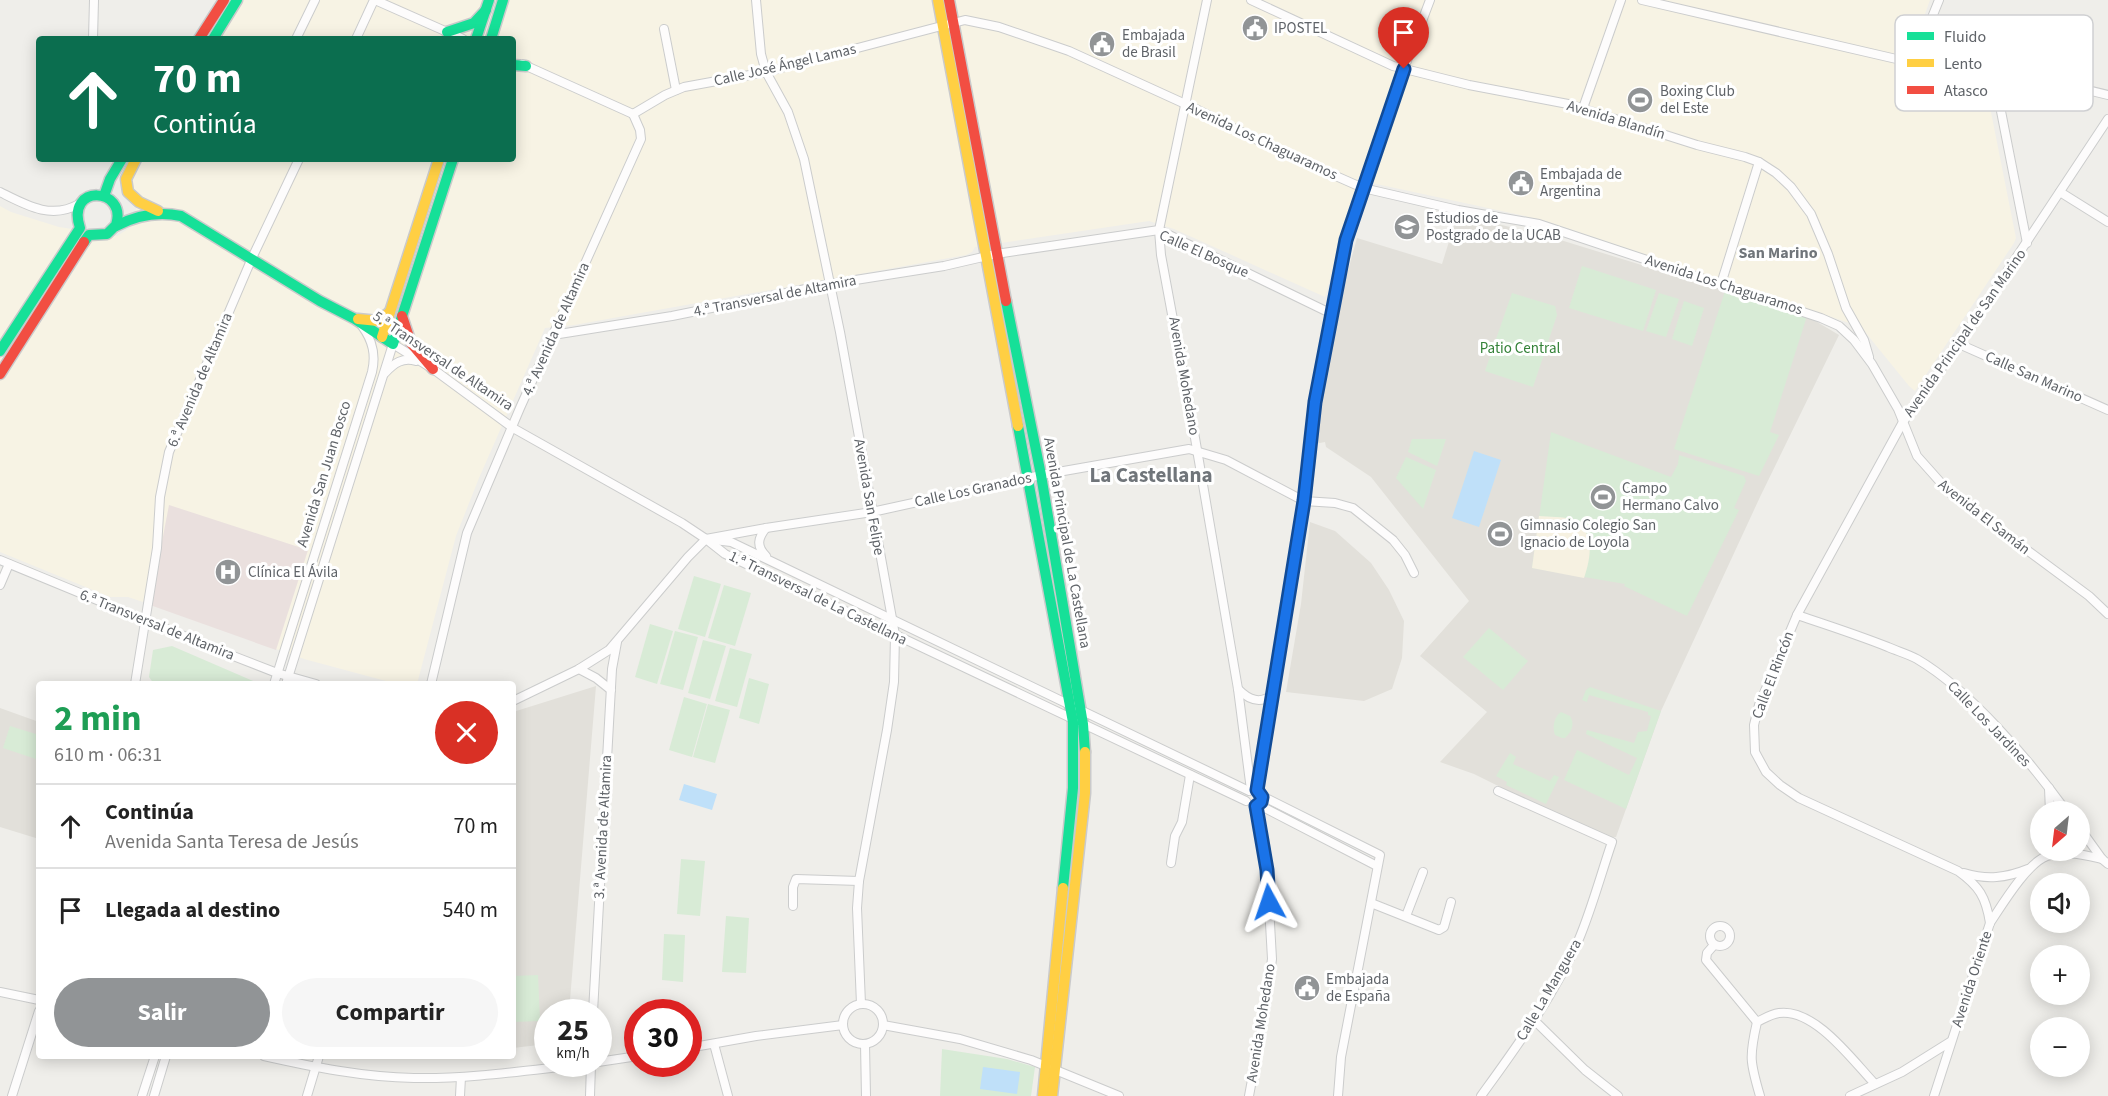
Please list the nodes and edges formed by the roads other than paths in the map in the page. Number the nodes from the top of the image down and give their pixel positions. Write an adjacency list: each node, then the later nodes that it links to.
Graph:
1 (94, 0): 22 (street)
2 (223, 0): 23 (street)
3 (237, 0): 24 (street)
4 (315, 0): 25 (street)
5 (375, 0): 21 (street); 26 (street)
6 (503, 0): 29 (street)
7 (756, 0): 35 (street, Avenida San Felipe)
8 (938, 0): 19 (street, Avenida Principal de La Castellana)
9 (949, 0): 18 (street, Avenida Principal de La Castellana)
10 (1207, 0): 39 (street, Avenida Mohedano)
11 (1251, 0): 34 (street, Avenida Blandín)
12 (1430, 0): 34 (street)
13 (1621, 0): 40 (street)
14 (1642, 0): 30 (street, Avenida Principal de San Marino)
15 (1939, 0): 17 (street)
16 (488, 5): 21 (street); 28 (street)
17 (1933, 15)
18 (953, 21): 19 (street, Calle José Ángel Lamas); 39 (street, Avenida Los Chaguaramos); 60 (street, Avenida Principal de La Castellana)
19 (942, 26): 35 (street, Calle José Ángel Lamas); 61 (street, Avenida Principal de La Castellana)
20 (664, 29): 36 (street)
21 (447, 32): 27 (street)
22 (93, 36)
23 (201, 36)
24 (215, 36)
25 (297, 36)
26 (357, 36)
27 (456, 36)
28 (477, 36)
29 (492, 36)
30 (1895, 58)
31 (516, 61): 33 (street)
32 (516, 65): 33 (street)
33 (526, 66): 42 (street)
34 (1404, 69): 40 (street, Avenida Blandín); 50 (street)
35 (766, 72): 36 (street, Calle José Ángel Lamas); 63 (street, Avenida San Felipe)
36 (676, 90): 42 (street, Calle José Ángel Lamas)
37 (2093, 91): 38 (street)
38 (2108, 95)
39 (1185, 105): 50 (street, Avenida Los Chaguaramos); 58 (street, Avenida Mohedano)
40 (1583, 108): 48 (street, Avenida Blandín)
41 (2001, 111): 59 (street, Avenida Principal de San Marino)
42 (633, 114): 71 (street, 4.ª Avenida de Altamira)
43 (2108, 119): 52 (street, Avenida Principal de San Marino)
44 (120, 162): 53 (street)
45 (298, 162): 62 (street, 6.ª Avenida de Altamira)
46 (438, 162): 65 (street)
47 (452, 162): 68 (street, Avenida San Juan Bosco)
48 (1759, 162): 64 (street); 66 (street, Avenida Blandín)
49 (133, 164): 55 (street, 5.ª Transversal de Altamira)
50 (1363, 188): 64 (street, Avenida Los Chaguaramos); 67 (street)
51 (0, 192): 54 (street)
52 (2060, 192): 56 (street); 59 (street, Avenida Principal de San Marino)
53 (104, 196): 54 (street); 57 (street)
54 (79, 204): 75 (street)
55 (161, 213): 57 (street, 5.ª Transversal de Altamira); 62 (street, 5.ª Transversal de Altamira)
56 (2108, 222)
57 (116, 226): 79 (street, 5.ª Transversal de Altamira)
58 (1159, 230): 60 (street, Calle El Bosque); 67 (street, Calle El Bosque); 84 (street, Avenida Mohedano)
59 (2027, 243): 74 (street, Avenida Principal de San Marino)
60 (996, 254): 61 (street, 4.ª Transversal de Altamira); 85 (street, Avenida Principal de La Castellana)
61 (985, 257): 63 (street, 4.ª Transversal de Altamira); 86 (street, Avenida Principal de La Castellana)
62 (252, 258): 69 (street, 5.ª Transversal de Altamira); 98 (street, 6.ª Avenida de Altamira)
63 (830, 284): 71 (street, 4.ª Transversal de Altamira); 88 (street, Avenida San Felipe)
64 (1721, 284): 70 (street, Avenida Los Chaguaramos)
65 (393, 307): 69 (street); 72 (street)
66 (1846, 308): 70 (street); 77 (street, Avenida Blandín)
67 (1332, 314): 87 (street)
68 (402, 316): 73 (street, Avenida San Juan Bosco); 78 (street)
69 (355, 319): 72 (street, 5.ª Transversal de Altamira); 103 (street, Avenida San Juan Bosco)
70 (1839, 326): 77 (street, Avenida Los Chaguaramos)
71 (553, 335): 83 (street, 4.ª Avenida de Altamira)
72 (382, 337): 73 (street, 5.ª Transversal de Altamira); 76 (street)
73 (393, 344): 76 (street, Avenida San Juan Bosco); 78 (street, 5.ª Transversal de Altamira)
74 (1959, 344): 81 (street, Calle San Marino); 82 (street, Avenida Principal de San Marino)
75 (0, 351)
76 (388, 356): 80 (street, Avenida San Juan Bosco)
77 (1872, 364): 82 (street, Avenida El Samán)
78 (433, 369): 80 (street); 83 (street, 5.ª Transversal de Altamira)
79 (0, 374)
80 (383, 377): 104 (street, Avenida San Juan Bosco)
81 (2108, 410)
82 (1903, 422): 96 (street, Avenida El Samán); 97 (street, Calle El Rincón)
83 (513, 428): 90 (street, 5.ª Transversal de Altamira); 107 (street, 4.ª Avenida de Altamira)
84 (1197, 451): 85 (street, Calle Los Granados); 87 (street, Calle Los Granados); 108 (street, Avenida Mohedano)
85 (1041, 475): 86 (street, Calle Los Granados); 113 (street, Avenida Principal de La Castellana)
86 (1028, 478): 88 (street, Calle Los Granados); 112 (street, Avenida Principal de La Castellana)
87 (1304, 501): 94 (street, Calle Los Granados); 110 (street)
88 (872, 512): 89 (street, Calle Los Granados); 99 (street, Avenida San Felipe)
89 (766, 528): 90 (street, Calle Los Granados); 92 (street)
90 (706, 539): 92 (street, 1.ª Transversal de La Castellana); 100 (street, 1.ª Transversal de La Castellana); 101 (street)
91 (0, 560): 93 (street, 6.ª Transversal de Altamira)
92 (769, 560): 99 (street, 1.ª Transversal de La Castellana)
93 (9, 564): 95 (street); 98 (street, 6.ª Transversal de Altamira)
94 (1414, 573)
95 (0, 585)
96 (2108, 614)
97 (1797, 615): 116 (street, Calle Los Jardines); 130 (street, Calle El Rincón)
98 (146, 620): 103 (street, 6.ª Transversal de Altamira); 105 (street, 6.ª Avenida de Altamira)
99 (893, 620): 100 (street, Avenida San Felipe); 112 (street, 1.ª Transversal de La Castellana)
100 (895, 635): 113 (street, 1.ª Transversal de La Castellana); 132 (street, Avenida San Felipe)
101 (617, 642): 102 (street); 109 (street, 3.ª Avenida de Altamira)
102 (579, 669): 109 (street); 111 (street)
103 (277, 673): 104 (street, 6.ª Transversal de Altamira); 106 (street, Avenida San Juan Bosco)
104 (287, 680)
105 (136, 681)
106 (275, 681)
107 (432, 681)
108 (1238, 689): 110 (street); 118 (street, Avenida Mohedano)
109 (611, 690): 141 (street, 3.ª Avenida de Altamira)
110 (1273, 694): 118 (street)
111 (516, 700)
112 (1070, 706): 113 (street, Avenida Principal de La Castellana)
113 (1077, 715): 114 (street, Avenida Principal de La Castellana); 118 (street, 1.ª Transversal de La Castellana); 157 (street, Avenida Principal de La Castellana)
114 (1083, 724): 115 (street); 157 (street, Avenida Principal de La Castellana)
115 (1190, 775): 119 (street); 127 (street)
116 (2049, 787): 120 (street); 121 (street, Calle Los Jardines)
117 (1498, 791): 144 (street, Calle La Manguera)
118 (1255, 792): 119 (street); 122 (street); 128 (street, 1.ª Transversal de La Castellana)
119 (1246, 801): 122 (street)
120 (2050, 801)
121 (2059, 801)
122 (1258, 805): 128 (street); 173 (street, Avenida Mohedano)
123 (2090, 842): 126 (street)
124 (2090, 858): 126 (street, Avenida Oriente)
125 (2038, 861): 129 (street, Avenida Oriente)
126 (2105, 862)
127 (1171, 863)
128 (1377, 866): 134 (street)
129 (2030, 869): 130 (street, Calle El Rincón); 137 (street, Avenida Oriente)
130 (1958, 871): 137 (street, Calle El Rincón)
131 (1423, 873): 136 (street)
132 (859, 881): 135 (street); 142 (street, Avenida San Felipe)
133 (1451, 902): 136 (street)
134 (1371, 903): 136 (street); 174 (street)
135 (793, 906)
136 (1406, 916)
137 (1990, 923): 148 (street, Avenida Oriente)
138 (1714, 945): 145 (street)
139 (0, 992): 140 (street)
140 (36, 999)
141 (594, 999)
142 (861, 1004): 146 (street); 147 (street)
143 (36, 1020): 162 (street)
144 (1535, 1021): 175 (street, Calle La Manguera); 176 (street)
145 (1758, 1022): 161 (street); 177 (street)
146 (843, 1025): 149 (street); 150 (street)
147 (883, 1025): 150 (street); 157 (street)
148 (1950, 1042): 161 (street, Avenida Oriente); 179 (street)
149 (714, 1044): 151 (street); 168 (street)
150 (865, 1044): 169 (street)
151 (702, 1046)
152 (154, 1059): 163 (street)
153 (165, 1059): 164 (street)
154 (278, 1059): 156 (street)
155 (318, 1059): 156 (street)
156 (315, 1067): 159 (street); 165 (street)
157 (1050, 1067): 170 (street, Avenida Principal de La Castellana); 171 (street, Avenida Principal de La Castellana); 172 (street)
158 (534, 1070): 159 (street)
159 (461, 1077): 166 (street)
160 (589, 1077): 167 (street)
161 (1875, 1084): 178 (street, Avenida Oriente)
162 (12, 1096)
163 (142, 1096)
164 (154, 1096)
165 (307, 1096)
166 (460, 1096)
167 (590, 1096)
168 (728, 1096)
169 (866, 1096)
170 (1042, 1096)
171 (1052, 1096)
172 (1119, 1096)
173 (1249, 1096)
174 (1338, 1096)
175 (1481, 1096)
176 (1618, 1096)
177 (1760, 1096)
178 (1850, 1096)
179 (1934, 1096)

